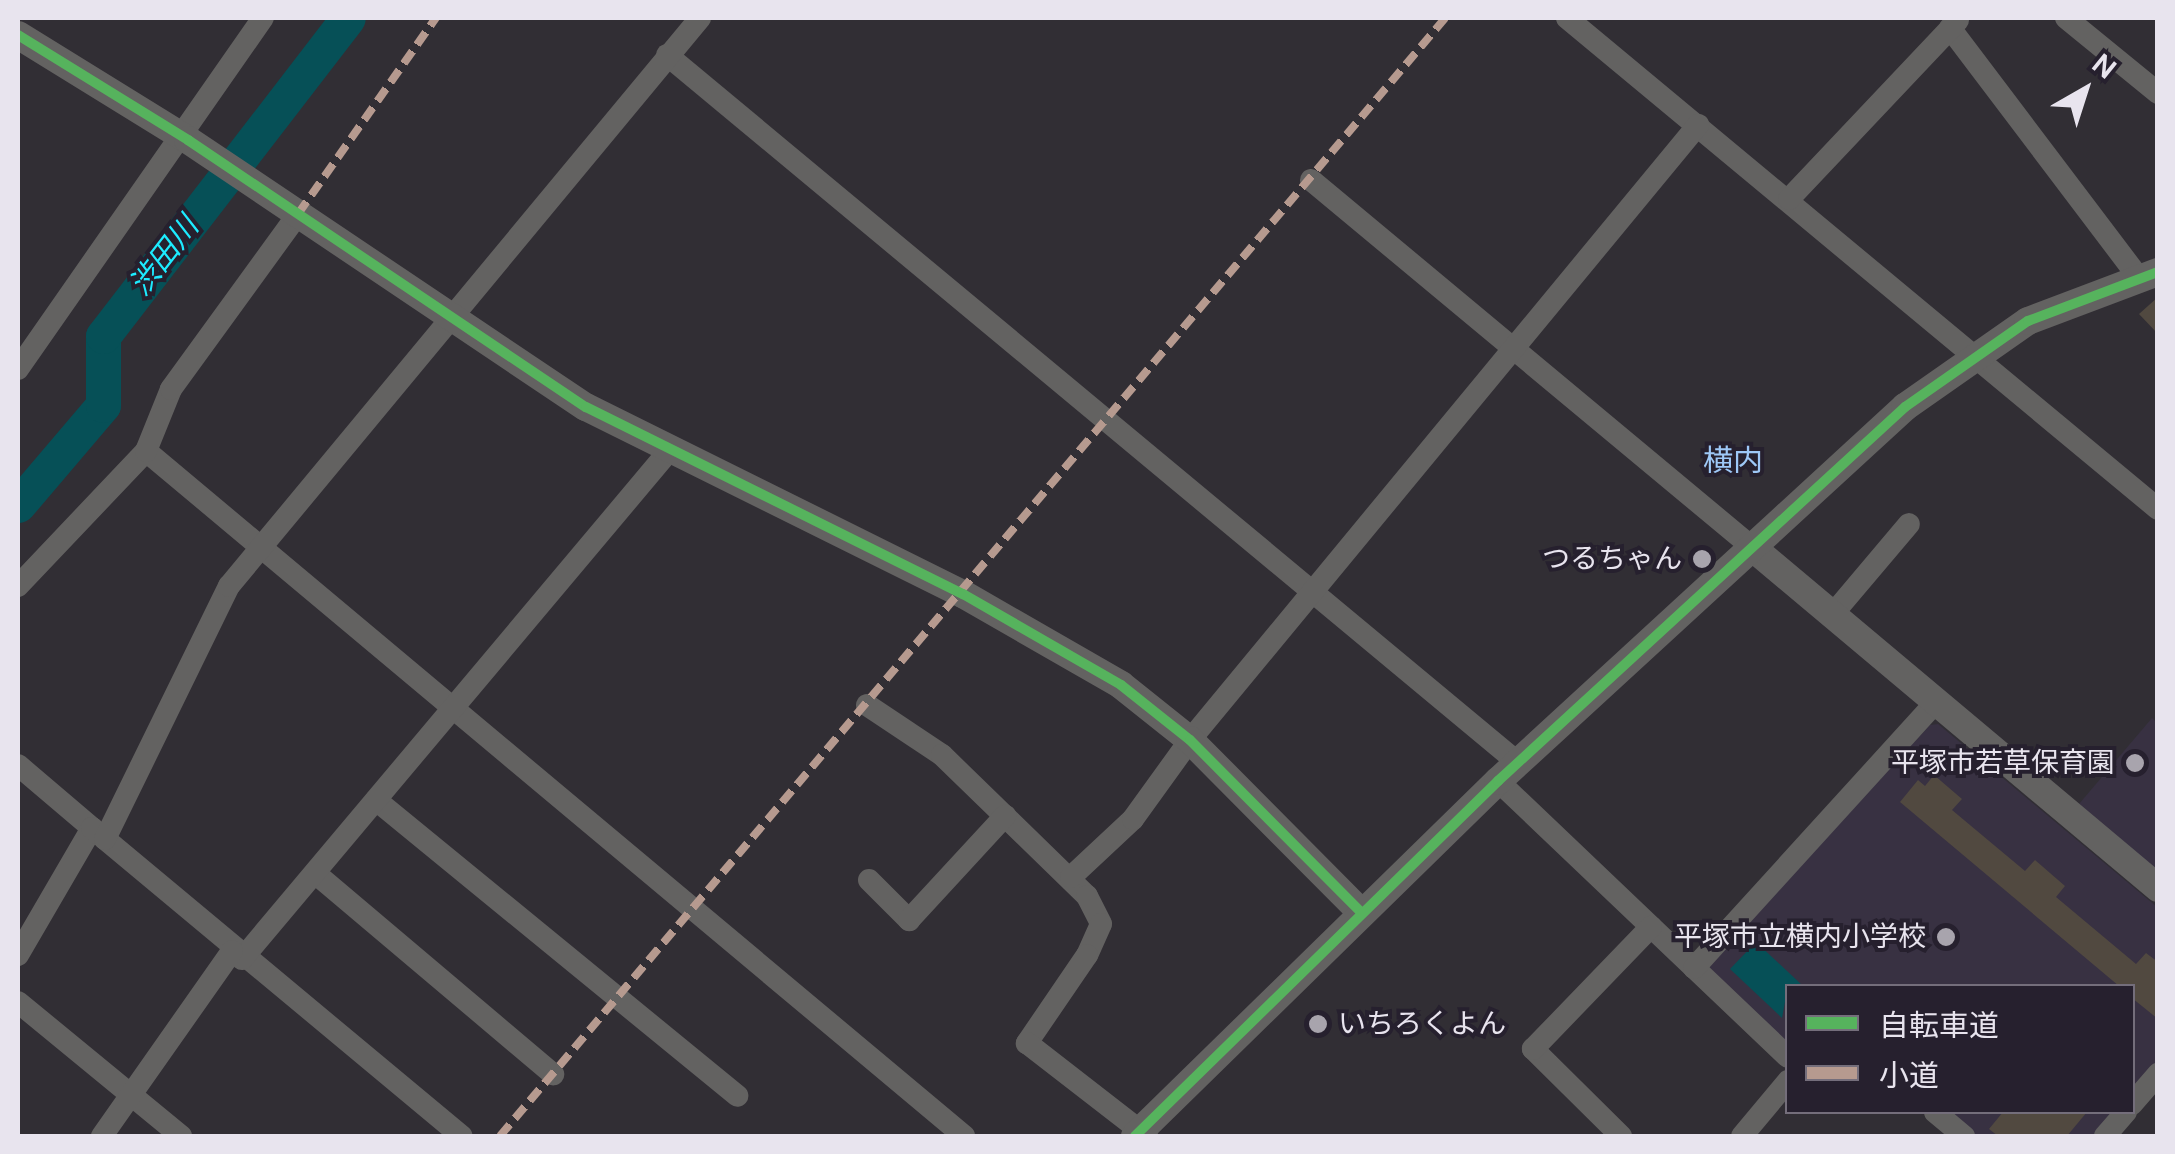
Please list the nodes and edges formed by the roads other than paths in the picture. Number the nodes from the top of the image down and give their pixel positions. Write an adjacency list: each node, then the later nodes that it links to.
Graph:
1 (263, 18): 10 (street)
2 (700, 18): 7 (street)
3 (1567, 18): 9 (street)
4 (2066, 18): 8 (street)
5 (1955, 23): 12 (street); 14 (street)
6 (18, 34): 10 (street)
7 (667, 55): 15 (street); 26 (street)
8 (2158, 93)
9 (1698, 125): 12 (street); 16 (street)
10 (183, 136): 13 (street); 18 (street)
11 (1311, 180): 16 (street)
12 (1789, 200): 17 (street)
13 (295, 212): 15 (street); 19 (street)
14 (2148, 275): 17 (street)
15 (454, 317): 20 (street); 23 (street)
16 (1515, 350): 24 (street); 26 (street)
17 (1973, 354): 21 (street); 24 (street)
18 (18, 369)
19 (146, 451): 23 (street); 25 (street)
20 (668, 452): 30 (street); 31 (street)
21 (2158, 509)
22 (1909, 524): 27 (street)
23 (261, 544): 30 (street); 36 (street)
24 (1753, 548): 27 (street); 33 (street)
25 (18, 586)
26 (1312, 591): 31 (street); 33 (street)
27 (1832, 615): 28 (street)
28 (1935, 703): 40 (street); 45 (street)
29 (867, 705): 35 (street)
30 (452, 710): 34 (street); 60 (street)
31 (1190, 740): 38 (street); 41 (street)
32 (18, 764): 36 (street)
33 (1508, 772): 41 (street); 42 (street)
34 (376, 800): 37 (street); 52 (street)
35 (1005, 816): 38 (street); 39 (street)
36 (99, 833): 43 (street); 44 (street)
37 (315, 872): 44 (street); 48 (street)
38 (1071, 878): 56 (street)
39 (869, 880)
40 (2158, 888)
41 (1360, 911): 56 (street)
42 (1651, 927): 45 (street); 61 (street)
43 (18, 955)
44 (237, 955): 51 (street); 59 (street)
45 (1694, 968): 47 (street)
46 (18, 1002): 51 (street)
47 (1785, 1054)
48 (553, 1074)
49 (2158, 1074): 53 (street)
50 (1785, 1085): 62 (street)
51 (131, 1095): 57 (street); 58 (street)
52 (737, 1096)
53 (2135, 1101)
54 (1937, 1114): 63 (street)
55 (2124, 1114): 64 (street)
56 (1141, 1135)
57 (102, 1136)
58 (181, 1136)
59 (462, 1136)
60 (964, 1136)
61 (1621, 1136)
62 (1742, 1136)
63 (1964, 1136)
64 (2105, 1136)

